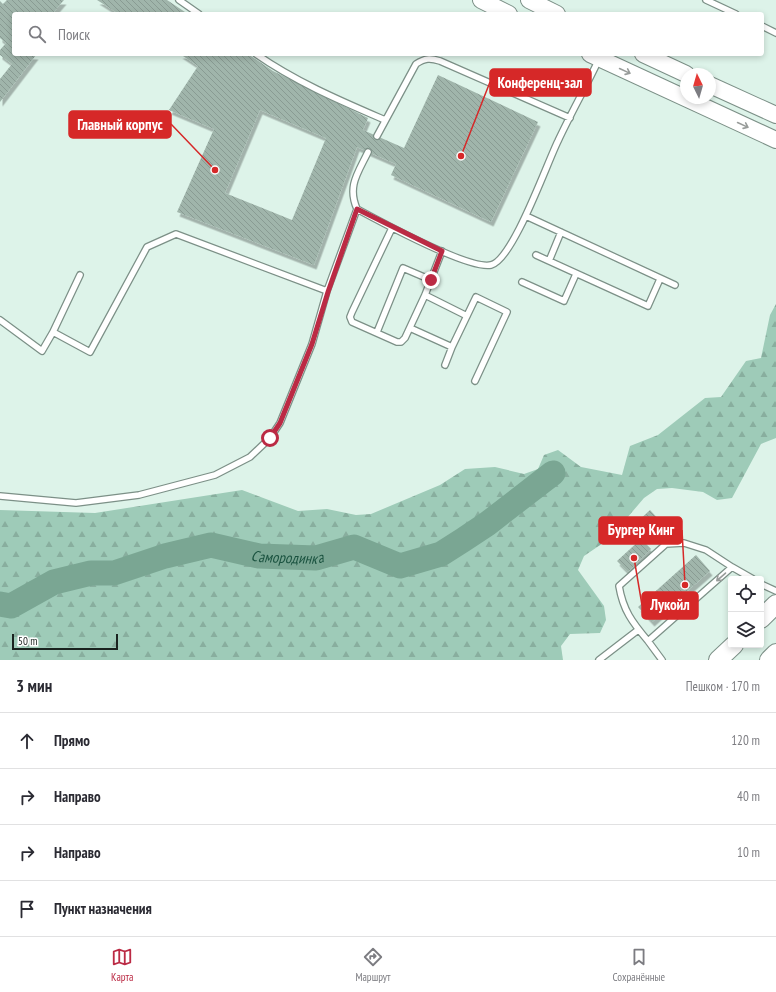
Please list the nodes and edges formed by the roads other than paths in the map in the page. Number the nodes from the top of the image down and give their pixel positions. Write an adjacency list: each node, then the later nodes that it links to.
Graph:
1 (179, 0): 5 (lane)
2 (481, 0): 6 (main road)
3 (529, 0): 7 (main road)
4 (706, 0): 8 (lane)
5 (196, 12)
6 (505, 12)
7 (552, 12)
8 (732, 12)
9 (764, 27): 10 (lane)
10 (776, 33)
11 (259, 56): 18 (lane)
12 (595, 56): 17 (lane); 20 (main road, one-way to 20)
13 (647, 56): 14 (main road)
14 (680, 71)
15 (716, 88): 16 (main road)
16 (776, 115)
17 (570, 118): 18 (lane); 23 (lane)
18 (385, 120): 19 (lane)
19 (377, 136)
20 (776, 140)
21 (368, 152): 22 (lane)
22 (357, 209): 24 (lane); 35 (lane)
23 (526, 216): 25 (lane); 26 (lane)
24 (392, 228): 26 (lane); 41 (lane)
25 (561, 232): 28 (lane); 31 (lane)
26 (442, 251): 32 (lane)
27 (536, 255): 28 (lane)
28 (549, 261): 29 (lane)
29 (576, 274): 31 (lane); 33 (lane)
30 (80, 275): 40 (lane)
31 (660, 279): 34 (lane)
32 (431, 280): 36 (lane); 41 (lane)
33 (522, 282)
34 (676, 285)
35 (328, 292): 40 (lane); 45 (lane)
36 (425, 295): 37 (lane); 39 (lane)
37 (467, 316): 42 (lane); 44 (lane)
38 (0, 320): 40 (lane)
39 (410, 328): 41 (lane); 42 (lane)
40 (53, 332)
41 (376, 332)
42 (452, 347): 43 (lane)
43 (445, 365)
44 (475, 381)
45 (0, 496)
46 (732, 567): 47 (lane); 52 (lane); 53 (lane, one-way to 53)
47 (748, 576)
48 (764, 585): 49 (lane)
49 (776, 591)
50 (776, 604): 51 (main road)
51 (764, 616)
52 (638, 630): 53 (lane); 56 (lane)
53 (648, 640): 57 (lane)
54 (731, 648): 58 (main road)
55 (776, 653): 59 (main road)
56 (599, 660)
57 (662, 660)
58 (718, 660)
59 (769, 660)

